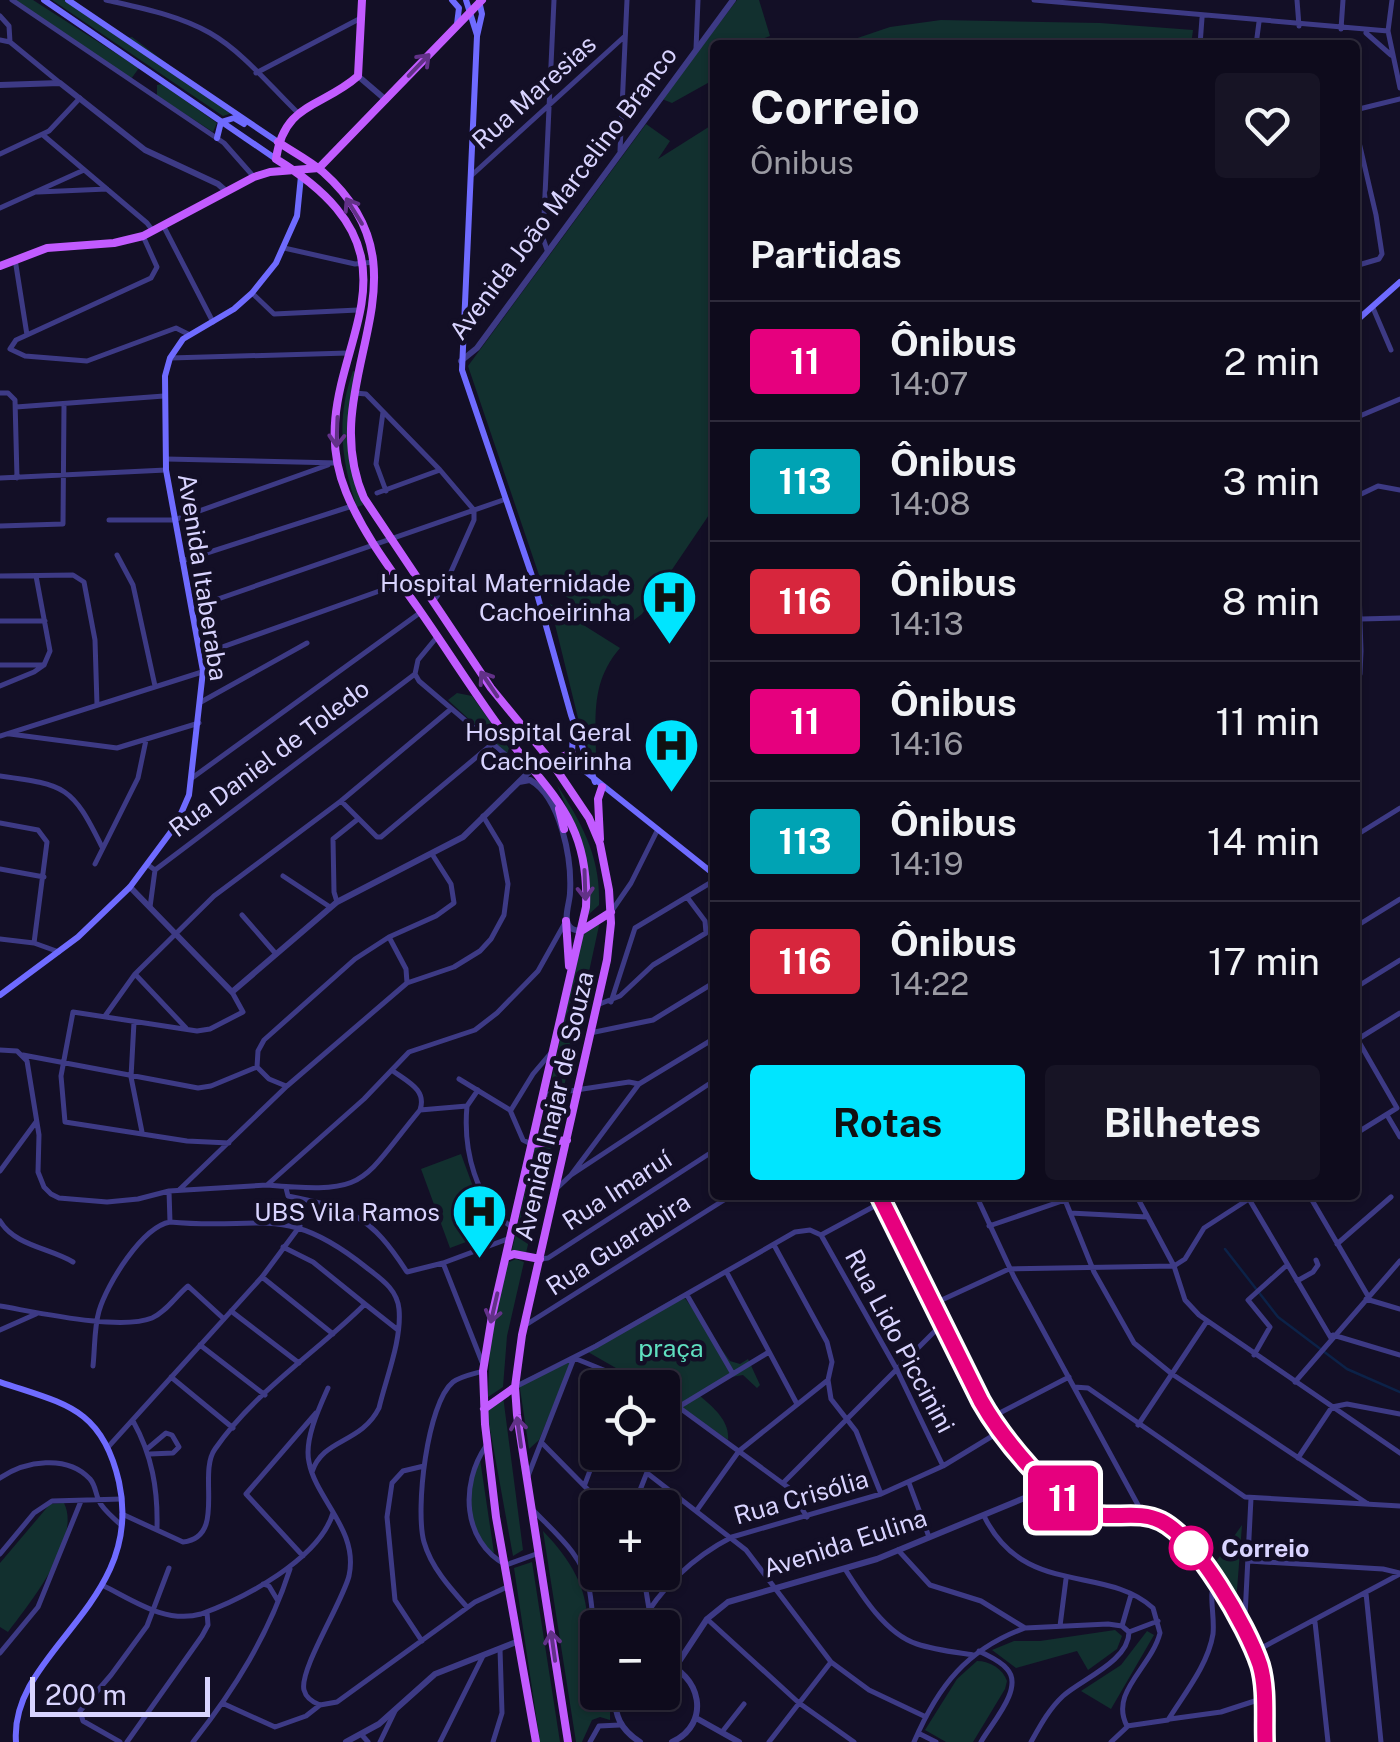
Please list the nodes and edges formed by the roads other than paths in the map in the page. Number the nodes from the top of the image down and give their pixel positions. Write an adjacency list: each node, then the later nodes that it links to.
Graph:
1 (12, 0): 50 (street)
2 (44, 0): 47 (main road, Avenida Inajar de Souza)
3 (106, 0): 17 (street)
4 (362, 0): 20 (main road)
5 (452, 0): 24 (main road)
6 (466, 0): 18 (main road)
7 (554, 0): 44 (street)
8 (627, 0): 29 (street)
9 (698, 0): 34 (street)
10 (733, 0): 34 (street, Avenida João Marcelino Branco)
11 (1034, 0): 21 (street)
12 (1297, 0): 23 (street)
13 (1343, 0): 25 (street)
14 (1392, 0): 27 (street)
15 (480, 1): 18 (main road); 28 (main road)
16 (74, 2): 48 (main road, Avenida Inajar de Souza)
17 (140, 4): 36 (street)
18 (472, 11): 24 (main road); 28 (main road)
19 (0, 16): 33 (street)
20 (361, 18): 36 (street); 37 (main road)
21 (1202, 18): 22 (street); 31 (street)
22 (1258, 22): 23 (street); 32 (street)
23 (1300, 26): 25 (street)
24 (455, 28): 28 (main road); 43 (main road, one-way to 24)
25 (1341, 29): 26 (street)
26 (1364, 31): 27 (street); 35 (street)
27 (1388, 32): 35 (street)
28 (478, 36): 63 (main road)
29 (625, 36): 44 (street, Rua Maresias); 53 (street)
30 (0, 40): 33 (street)
31 (1200, 40)
32 (1256, 40)
33 (10, 42): 38 (street)
34 (696, 49): 53 (street, Avenida João Marcelino Branco)
35 (1392, 56): 40 (street)
36 (256, 73): 46 (street)
37 (358, 76): 43 (street); 46 (main road)
38 (60, 83): 39 (street); 41 (street)
39 (0, 88)
40 (1400, 88)
41 (80, 98): 49 (street); 66 (street)
42 (1400, 99): 45 (street)
43 (386, 100): 58 (main road)
44 (549, 107): 63 (street, Rua Maresias); 74 (street)
45 (1360, 109)
46 (297, 112): 51 (main road)
47 (222, 122): 48 (main road); 50 (main road); 55 (main road, Avenida Inajar de Souza)
48 (254, 126): 51 (main road, Avenida Inajar de Souza)
49 (44, 134): 54 (street); 59 (street)
50 (217, 138): 62 (street)
51 (278, 142): 55 (main road); 58 (main road, Avenida Inajar de Souza)
52 (1360, 148): 57 (street)
53 (620, 151): 74 (street, Avenida João Marcelino Branco)
54 (0, 154)
55 (276, 159): 60 (main road); 61 (main road, Avenida Inajar de Souza)
56 (1360, 167): 57 (street)
57 (1364, 167): 78 (street)
58 (319, 168): 61 (main road); 76 (main road, Avenida Inajar de Souza, one-way to 58)
59 (84, 170): 65 (street); 67 (street)
60 (270, 172): 61 (main road); 62 (main road)
61 (300, 173): 64 (main road, Avenida Inajar de Souza); 68 (main road, Avenida Itaberaba)
62 (254, 177): 66 (main road)
63 (469, 178): 93 (main road)
64 (318, 188): 68 (main road); 77 (main road, Avenida Inajar de Souza)
65 (108, 190): 67 (street); 71 (street)
66 (226, 191): 70 (main road)
67 (35, 192): 69 (street)
68 (300, 202): 73 (main road, Avenida Itaberaba)
69 (0, 208)
70 (164, 226): 71 (main road); 85 (street)
71 (153, 231): 72 (main road)
72 (143, 236): 75 (main road); 87 (street)
73 (284, 248): 77 (street); 81 (main road, Avenida Itaberaba)
74 (548, 250): 93 (street, Avenida João Marcelino Branco)
75 (15, 259): 79 (main road); 87 (street)
76 (375, 262): 77 (street); 95 (main road, Avenida Inajar de Souza)
77 (362, 264): 83 (main road, Avenida Inajar de Souza)
78 (1360, 264)
79 (0, 266)
80 (1400, 285): 82 (main road)
81 (252, 293): 83 (street); 85 (main road, Avenida Itaberaba)
82 (1374, 309): 84 (main road); 90 (street)
83 (361, 310): 91 (main road, Avenida Inajar de Souza)
84 (1360, 320)
85 (213, 322): 86 (main road, Avenida Itaberaba)
86 (188, 334): 89 (street); 92 (main road, Avenida Itaberaba)
87 (26, 335): 89 (street)
88 (0, 349): 89 (street)
89 (10, 349)
90 (1391, 350)
91 (351, 352): 92 (street); 104 (main road, Avenida Inajar de Souza, one-way to 104)
92 (170, 358): 96 (main road, Avenida Itaberaba)
93 (462, 361): 115 (main road)
94 (0, 393): 99 (street)
95 (354, 393): 100 (street); 116 (main road, Avenida Inajar de Souza)
96 (164, 396): 98 (street); 102 (main road, Avenida Itaberaba)
97 (1400, 399): 101 (street)
98 (64, 406): 99 (street); 107 (street)
99 (16, 407): 110 (street)
100 (383, 412): 106 (street); 112 (street)
101 (1360, 416)
102 (165, 459): 103 (street); 105 (main road, Avenida Itaberaba)
103 (297, 462): 104 (street); 108 (street)
104 (333, 464): 108 (street); 117 (main road, Avenida Inajar de Souza)
105 (166, 470): 107 (street); 120 (main road, Avenida Itaberaba)
106 (440, 470): 112 (street); 118 (street)
107 (64, 476): 110 (street); 121 (street)
108 (301, 477): 120 (street)
109 (0, 478): 110 (street)
110 (17, 478)
111 (1400, 490): 114 (street)
112 (386, 491): 113 (street)
113 (378, 493)
114 (1360, 495)
115 (506, 499): 118 (street); 150 (main road)
116 (367, 504): 117 (main road); 122 (main road, Avenida Inajar de Souza)
117 (353, 508): 123 (main road, Avenida Inajar de Souza); 125 (street)
118 (474, 510): 122 (street); 130 (street)
119 (108, 520): 120 (street)
120 (174, 520): 125 (main road, Avenida Itaberaba)
121 (0, 526)
122 (390, 538): 123 (street); 130 (main road, Avenida Inajar de Souza)
123 (374, 545): 128 (main road, Avenida Inajar de Souza); 131 (street)
124 (117, 555): 146 (street)
125 (182, 561): 131 (main road, Avenida Itaberaba)
126 (0, 576): 127 (street)
127 (36, 576): 136 (street); 148 (street)
128 (400, 583): 132 (main road, Avenida Inajar de Souza); 139 (street)
129 (1360, 595): 134 (street)
130 (433, 602): 156 (main road, Avenida Inajar de Souza, one-way to 130)
131 (191, 608): 139 (main road, Avenida Itaberaba)
132 (421, 612): 137 (main road, Avenida Inajar de Souza); 159 (street)
133 (1400, 618): 134 (street)
134 (1361, 619): 144 (street)
135 (0, 621): 136 (street)
136 (44, 621): 141 (street)
137 (436, 638): 143 (street); 157 (main road, Avenida Inajar de Souza)
138 (308, 643): 147 (street)
139 (200, 655): 142 (main road, Avenida Itaberaba)
140 (0, 664): 141 (street)
141 (44, 665): 145 (street)
142 (203, 671): 146 (street); 147 (main road, Avenida Itaberaba)
143 (415, 674): 149 (street); 175 (street, Rua Daniel de Toledo)
144 (1360, 674)
145 (0, 686)
146 (155, 686): 148 (street)
147 (201, 702): 151 (main road, Avenida Itaberaba)
148 (97, 705): 152 (street)
149 (451, 709): 154 (street); 163 (street)
150 (571, 715): 155 (main road); 162 (main road)
151 (200, 723): 153 (street); 159 (main road, Avenida Itaberaba)
152 (3, 735): 153 (street)
153 (146, 740): 172 (street)
154 (491, 744): 157 (street); 166 (street)
155 (572, 754): 156 (main road); 162 (main road)
156 (550, 760): 157 (main road); 171 (main road, Avenida Inajar de Souza)
157 (530, 770): 160 (main road, Avenida Inajar de Souza); 161 (street)
158 (0, 776): 172 (street)
159 (192, 778): 175 (main road, Avenida Itaberaba)
160 (543, 778): 168 (main road); 190 (main road, Avenida Inajar de Souza, one-way to 190)
161 (518, 782): 165 (street); 168 (street)
162 (598, 784): 169 (main road); 171 (main road)
163 (341, 801): 166 (street); 191 (street)
164 (1400, 808): 170 (street)
165 (483, 816): 173 (street); 204 (street)
166 (358, 819): 184 (street)
167 (0, 822): 179 (street)
168 (564, 829): 188 (street)
169 (658, 829): 177 (main road); 186 (street)
170 (1360, 833)
171 (600, 844): 186 (main road, Avenida Inajar de Souza)
172 (102, 847): 174 (street)
173 (432, 854): 184 (street); 193 (street)
174 (95, 864)
175 (152, 868): 181 (main road, Avenida Itaberaba); 185 (street)
176 (0, 869): 179 (street)
177 (710, 874)
178 (284, 876): 184 (street)
179 (44, 877): 194 (street)
180 (710, 882): 182 (street)
181 (130, 887): 185 (street); 197 (main road, Avenida Itaberaba)
182 (688, 897): 199 (street); 209 (street)
183 (1400, 899): 189 (street)
184 (334, 904): 198 (street)
185 (150, 907): 191 (street)
186 (611, 912): 190 (main road); 200 (main road, Avenida Inajar de Souza)
187 (242, 915): 198 (street)
188 (566, 920): 190 (street); 195 (main road); 196 (street)
189 (1360, 924)
190 (581, 931): 202 (main road, Avenida Inajar de Souza)
191 (177, 935): 203 (street); 207 (street)
192 (1, 938): 194 (street)
193 (389, 938): 204 (street); 223 (street)
194 (34, 944): 197 (street)
195 (568, 946): 196 (street); 202 (main road)
196 (553, 950): 224 (street)
197 (59, 952): 208 (main road, Avenida Itaberaba)
198 (276, 954): 207 (street)
199 (623, 958): 200 (street); 209 (street)
200 (607, 960): 210 (main road, Avenida Inajar de Souza)
201 (1400, 960): 206 (street)
202 (570, 972): 220 (main road, Avenida Inajar de Souza)
203 (135, 974): 212 (street); 214 (street)
204 (407, 983): 229 (street)
205 (710, 985): 215 (street)
206 (1360, 985)
207 (232, 992): 214 (street)
208 (0, 995)
209 (610, 1002): 210 (street)
210 (596, 1005): 215 (main road, Avenida Inajar de Souza)
211 (1400, 1013): 216 (street)
212 (105, 1016): 213 (street); 222 (street)
213 (134, 1022): 214 (street); 225 (street)
214 (188, 1030)
215 (590, 1033): 231 (main road, Avenida Inajar de Souza)
216 (1360, 1036)
217 (710, 1041): 228 (street)
218 (1360, 1045): 234 (street)
219 (0, 1050): 221 (street)
220 (553, 1052): 232 (main road, Avenida Inajar de Souza); 236 (street)
221 (23, 1055): 222 (street); 238 (street)
222 (63, 1064): 225 (street); 240 (street)
223 (257, 1067): 225 (street); 229 (street)
224 (392, 1070): 235 (street); 248 (street)
225 (130, 1077): 240 (street)
226 (459, 1078): 230 (street)
227 (710, 1083): 247 (street)
228 (639, 1084): 231 (street); 247 (street)
229 (287, 1086): 243 (street)
230 (478, 1090): 233 (street); 236 (street)
231 (577, 1091): 232 (street); 242 (main road, Avenida Inajar de Souza)
232 (543, 1095): 244 (main road, Avenida Inajar de Souza)
233 (467, 1106): 235 (street); 272 (street)
234 (1398, 1108): 237 (street)
235 (420, 1110): 249 (street)
236 (510, 1110): 244 (street)
237 (1387, 1115): 239 (street); 241 (street)
238 (36, 1122): 246 (street); 250 (street)
239 (1360, 1131)
240 (142, 1132): 243 (street)
241 (1400, 1137)
242 (567, 1140): 244 (main road); 252 (main road, Avenida Inajar de Souza)
243 (229, 1142): 251 (street)
244 (532, 1144): 272 (main road, Avenida Inajar de Souza)
245 (710, 1153): 279 (street, Rua Imaruí)
246 (0, 1170)
247 (571, 1175): 252 (street)
248 (268, 1185): 249 (street); 251 (street)
249 (286, 1188): 283 (street)
250 (169, 1190): 251 (street); 269 (street)
251 (179, 1190)
252 (556, 1190): 279 (main road, Avenida Inajar de Souza)
253 (1391, 1196): 275 (street)
254 (724, 1200): 303 (street, Rua Guarabira)
255 (877, 1200): 273 (street)
256 (881, 1200): 294 (main road)
257 (978, 1200): 271 (street)
258 (1059, 1200): 271 (street)
259 (1065, 1200): 266 (street)
260 (1139, 1200): 267 (street)
261 (1234, 1200): 265 (street)
262 (1247, 1200): 265 (street)
263 (1254, 1200): 284 (street)
264 (1312, 1200): 275 (street)
265 (1237, 1206): 285 (street)
266 (1070, 1212): 267 (street); 286 (street)
267 (1148, 1217): 285 (street)
268 (0, 1222): 282 (street)
269 (170, 1222): 270 (street); 300 (street)
270 (300, 1226): 277 (street); 305 (street)
271 (990, 1226): 287 (street)
272 (512, 1233): 274 (street); 278 (main road, Avenida Inajar de Souza)
273 (820, 1235): 276 (street); 316 (street, Rua Lido Piccinini)
274 (493, 1243): 278 (street); 283 (street)
275 (1337, 1244): 292 (street)
276 (774, 1245): 288 (street); 322 (street)
277 (283, 1247): 289 (street); 293 (street)
278 (507, 1253): 279 (main road); 315 (main road, Avenida Inajar de Souza, one-way to 315)
279 (540, 1259): 303 (main road, Avenida Inajar de Souza)
280 (1316, 1260): 290 (street)
281 (1400, 1261): 292 (street)
282 (74, 1262)
283 (443, 1263): 315 (street)
284 (1287, 1265): 290 (street); 310 (street)
285 (1174, 1266): 286 (street); 301 (street)
286 (1092, 1268): 287 (street); 319 (street)
287 (1009, 1269): 294 (street); 321 (street)
288 (727, 1273): 291 (street); 309 (street)
289 (262, 1277): 297 (street); 306 (street)
290 (1297, 1281): 307 (street)
291 (686, 1294): 312 (street); 318 (street)
292 (1367, 1298): 296 (street); 307 (street)
293 (365, 1304): 305 (street); 306 (street)
294 (933, 1304): 302 (main road)
295 (0, 1306): 298 (street)
296 (1400, 1309)
297 (231, 1311): 299 (street); 313 (street)
298 (38, 1312): 300 (street); 304 (street)
299 (224, 1319): 300 (street); 308 (street)
300 (97, 1321): 314 (street)
301 (1207, 1321): 310 (street); 319 (street)
302 (942, 1324): 316 (street); 336 (main road)
303 (524, 1326): 325 (main road, Avenida Inajar de Souza)
304 (0, 1330)
305 (398, 1330): 355 (street)
306 (333, 1334): 313 (street)
307 (1332, 1336): 311 (street); 323 (street)
308 (200, 1345): 320 (street); 328 (street)
309 (770, 1352): 318 (street); 330 (street)
310 (1254, 1355): 323 (street)
311 (1400, 1355)
312 (574, 1358): 317 (street); 325 (street); 343 (street)
313 (299, 1363): 328 (street)
314 (93, 1366)
315 (483, 1368): 333 (main road, Avenida Inajar de Souza); 351 (street)
316 (896, 1368): 337 (street); 352 (street, Rua Lido Piccinini)
317 (604, 1370)
318 (733, 1374): 329 (street)
319 (1172, 1374): 339 (street); 350 (street)
320 (171, 1376): 338 (street); 340 (street)
321 (1069, 1377): 327 (street); 336 (street)
322 (828, 1380): 330 (street); 337 (street)
323 (1294, 1382): 332 (street)
324 (2, 1386): 345 (main road)
325 (515, 1387): 333 (main road); 357 (main road, Avenida Inajar de Souza, one-way to 325)
326 (328, 1388): 334 (street)
327 (1074, 1388): 339 (street); 379 (street)
328 (265, 1396): 340 (street)
329 (680, 1402)
330 (797, 1404): 348 (street)
331 (680, 1406): 348 (street)
332 (1332, 1407): 335 (street); 349 (street); 350 (street)
333 (484, 1409): 344 (main road, Avenida Inajar de Souza)
334 (318, 1410): 342 (street); 346 (street)
335 (1400, 1414)
336 (990, 1418): 341 (main road)
337 (849, 1419): 359 (street); 366 (street)
338 (133, 1420): 345 (street); 347 (street)
339 (1138, 1425): 367 (street)
340 (233, 1428): 382 (street)
341 (998, 1432): 352 (street, Rua Crisólia); 362 (main road)
342 (297, 1436): 346 (street); 388 (street)
343 (542, 1443): 357 (street); 361 (street)
344 (488, 1444): 390 (main road, Avenida Inajar de Souza); 390 (street)
345 (108, 1446): 368 (main road)
346 (308, 1449): 355 (street)
347 (148, 1451): 347 (street); 382 (street)
348 (739, 1451): 359 (street); 376 (street)
349 (1400, 1452)
350 (1298, 1458): 365 (street)
351 (424, 1466): 405 (street); 419 (street)
352 (943, 1466): 360 (street, Rua Crisólia)
353 (590, 1470): 361 (street)
354 (649, 1470): 356 (street)
355 (312, 1472): 374 (street)
356 (648, 1473): 364 (street); 376 (street)
357 (528, 1476): 375 (main road, Avenida Inajar de Souza)
358 (0, 1478): 370 (street)
359 (783, 1483): 380 (street)
360 (909, 1483): 366 (street, Rua Crisólia); 384 (street)
361 (584, 1484): 363 (street)
362 (1052, 1487): 378 (street, Avenida Eulina); 379 (main road)
363 (590, 1490)
364 (641, 1490)
365 (1348, 1492): 371 (street); 372 (street)
366 (881, 1494): 380 (street, Rua Crisólia)
367 (1252, 1498): 371 (street); 389 (street)
368 (122, 1499): 370 (street); 377 (main road)
369 (82, 1501): 370 (street); 387 (street); 423 (street)
370 (99, 1502): 381 (street)
371 (1342, 1504): 372 (street)
372 (1368, 1504): 373 (street)
373 (1400, 1506)
374 (334, 1510): 388 (street); 433 (street)
375 (533, 1510): 386 (main road, Avenida Inajar de Souza); 407 (street)
376 (697, 1510): 383 (street)
377 (122, 1514): 381 (main road); 382 (street)
378 (984, 1516): 384 (street, Avenida Eulina); 396 (street)
379 (1140, 1516): 395 (main road)
380 (807, 1518): 383 (street, Rua Crisólia)
381 (121, 1525): 398 (main road)
382 (157, 1529)
383 (732, 1537): 400 (street); 406 (street, Rua Crisólia)
384 (929, 1537): 385 (street, Avenida Eulina)
385 (898, 1550): 393 (street, Avenida Eulina); 416 (street)
386 (539, 1553): 390 (street); 454 (main road, Avenida Inajar de Souza, one-way to 386)
387 (0, 1554)
388 (303, 1556): 391 (street)
389 (1248, 1561): 394 (street); 415 (street)
390 (506, 1564): 399 (main road, Avenida Inajar de Souza)
391 (291, 1566): 397 (street); 404 (street)
392 (168, 1568): 408 (street)
393 (845, 1570): 400 (street, Avenida Eulina); 424 (street)
394 (1400, 1574): 402 (street)
395 (1215, 1578): 415 (main road); 438 (street)
396 (1066, 1579): 403 (street); 413 (street)
397 (261, 1584): 404 (street); 409 (street)
398 (102, 1585): 408 (street); 444 (main road)
399 (510, 1586): 405 (street); 418 (main road, Avenida Inajar de Souza)
400 (777, 1588): 410 (street, Avenida Eulina); 427 (street)
401 (646, 1590): 406 (street)
402 (1366, 1593): 412 (street); 468 (street)
403 (1131, 1595): 411 (street); 414 (street)
404 (278, 1604): 431 (street)
405 (467, 1607): 419 (street)
406 (649, 1608)
407 (593, 1610)
408 (154, 1611): 409 (street); 446 (street)
409 (208, 1612): 446 (street)
410 (707, 1619): 426 (street, Avenida Eulina); 430 (street)
411 (1158, 1621): 417 (street); 440 (street)
412 (1315, 1622): 422 (street); 467 (street)
413 (1060, 1626): 414 (street); 416 (street)
414 (1122, 1626): 417 (street)
415 (1240, 1626): 422 (main road)
416 (1026, 1628): 421 (street)
417 (1129, 1632): 464 (street)
418 (520, 1640): 420 (street); 453 (main road, Avenida Inajar de Souza)
419 (422, 1641): 433 (street)
420 (500, 1649): 425 (street); 452 (street)
421 (980, 1651): 424 (street); 463 (street)
422 (1254, 1652): 429 (main road)
423 (0, 1654)
424 (972, 1655): 436 (street)
425 (483, 1656): 434 (street); 451 (street)
426 (680, 1660)
427 (831, 1662): 430 (street); 436 (street)
428 (680, 1670): 437 (street)
429 (1264, 1698): 438 (street); 466 (main road)
430 (799, 1702): 459 (street); 460 (street)
431 (222, 1703): 433 (street); 447 (street)
432 (744, 1704): 441 (street)
433 (320, 1705)
434 (397, 1708): 443 (street); 450 (street)
435 (616, 1710): 439 (street)
436 (926, 1717): 442 (street)
437 (696, 1718): 441 (street); 457 (street)
438 (1168, 1720): 440 (street)
439 (620, 1725): 455 (street); 456 (street)
440 (1128, 1726): 465 (street)
441 (722, 1732): 458 (street)
442 (918, 1732): 461 (street); 462 (street)
443 (361, 1734): 448 (street); 449 (street)
444 (16, 1738): 445 (street)
445 (24, 1742)
446 (124, 1742)
447 (193, 1742)
448 (346, 1742)
449 (368, 1742)
450 (380, 1742)
451 (440, 1742)
452 (493, 1742)
453 (536, 1742)
454 (568, 1742)
455 (590, 1742)
456 (640, 1742)
457 (672, 1742)
458 (739, 1742)
459 (769, 1742)
460 (854, 1742)
461 (914, 1742)
462 (936, 1742)
463 (980, 1742)
464 (1031, 1742)
465 (1111, 1742)
466 (1265, 1742)
467 (1328, 1742)
468 (1381, 1742)

